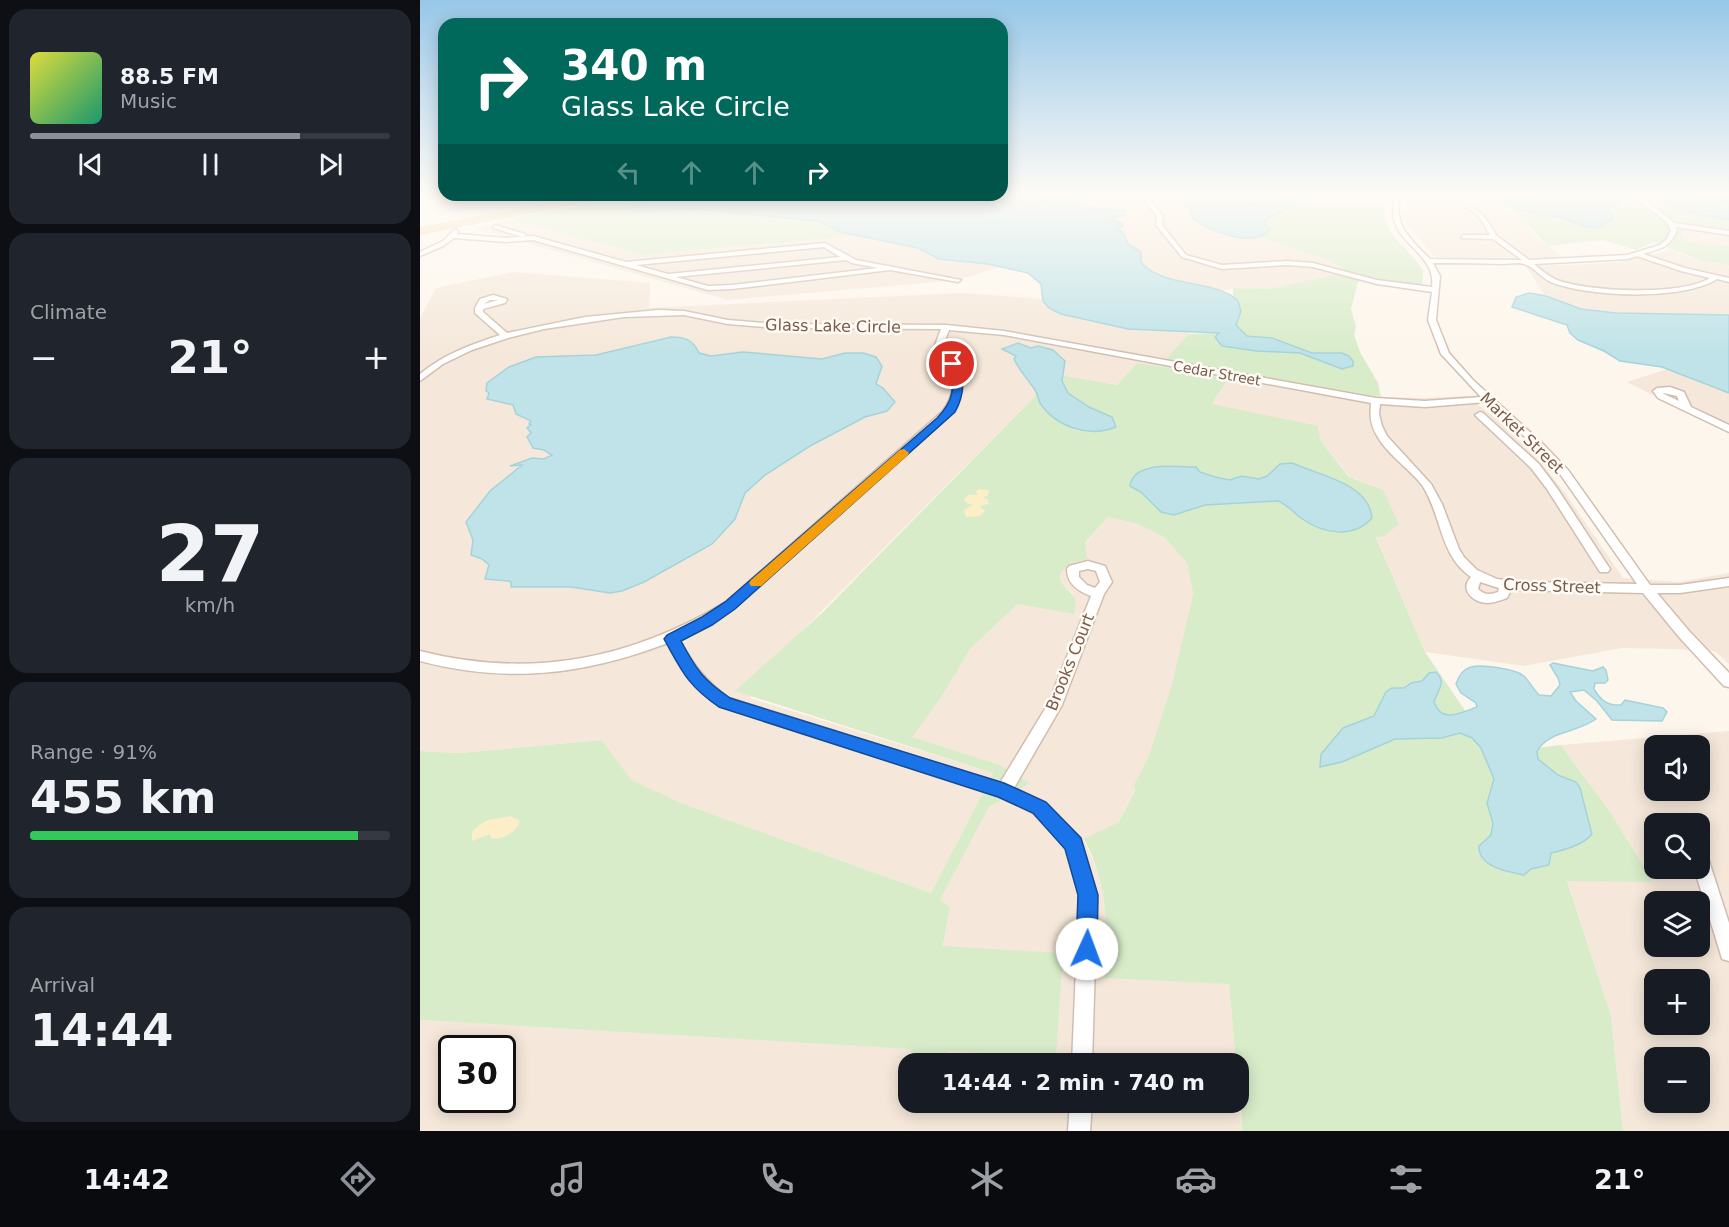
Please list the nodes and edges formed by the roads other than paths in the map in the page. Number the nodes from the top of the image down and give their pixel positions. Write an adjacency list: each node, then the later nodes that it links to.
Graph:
1 (564, 248): 12 (street)
2 (797, 248): 12 (street)
3 (829, 248): 9 (street)
4 (1178, 248): 18 (street)
5 (1416, 248): 10 (street, Market Street)
6 (1509, 248): 11 (street)
7 (1657, 248): 8 (street)
8 (1639, 255): 11 (street); 15 (street)
9 (846, 258): 13 (street); 14 (street)
10 (1428, 261): 11 (street); 18 (street, Market Street)
11 (1528, 262): 15 (street)
12 (621, 265): 14 (street)
13 (888, 269): 14 (street); 16 (street)
14 (663, 276)
15 (1716, 278): 17 (street)
16 (958, 280)
17 (1729, 280)
18 (1435, 290): 23 (street, Market Street)
19 (479, 308): 21 (street)
20 (946, 327): 21 (street, Glass Lake Circle); 24 (street, Cedar Street); 36 (street)
21 (504, 335): 22 (street, Glass Lake Circle)
22 (420, 378)
23 (1489, 399): 24 (street, Cedar Street); 28 (street, Market Street)
24 (1376, 401): 34 (street, Cross Street)
25 (1687, 409): 27 (street)
26 (1480, 415): 29 (street)
27 (1729, 429)
28 (1535, 442): 29 (street); 31 (street, Market Street)
29 (1511, 444): 30 (street)
30 (1579, 528): 31 (street); 32 (street)
31 (1605, 529): 34 (street, Market Street)
32 (1604, 569)
33 (1729, 582): 34 (street, Cross Street)
34 (1646, 588): 38 (street, Market Street)
35 (1098, 594): 39 (street, Brooks Court)
36 (672, 639): 37 (street); 39 (street)
37 (420, 656)
38 (1729, 682)
39 (1004, 791): 42 (street)
40 (1706, 879): 41 (street)
41 (1729, 952)
42 (1082, 1053)
43 (1080, 1113): 44 (street)
44 (1079, 1131)

